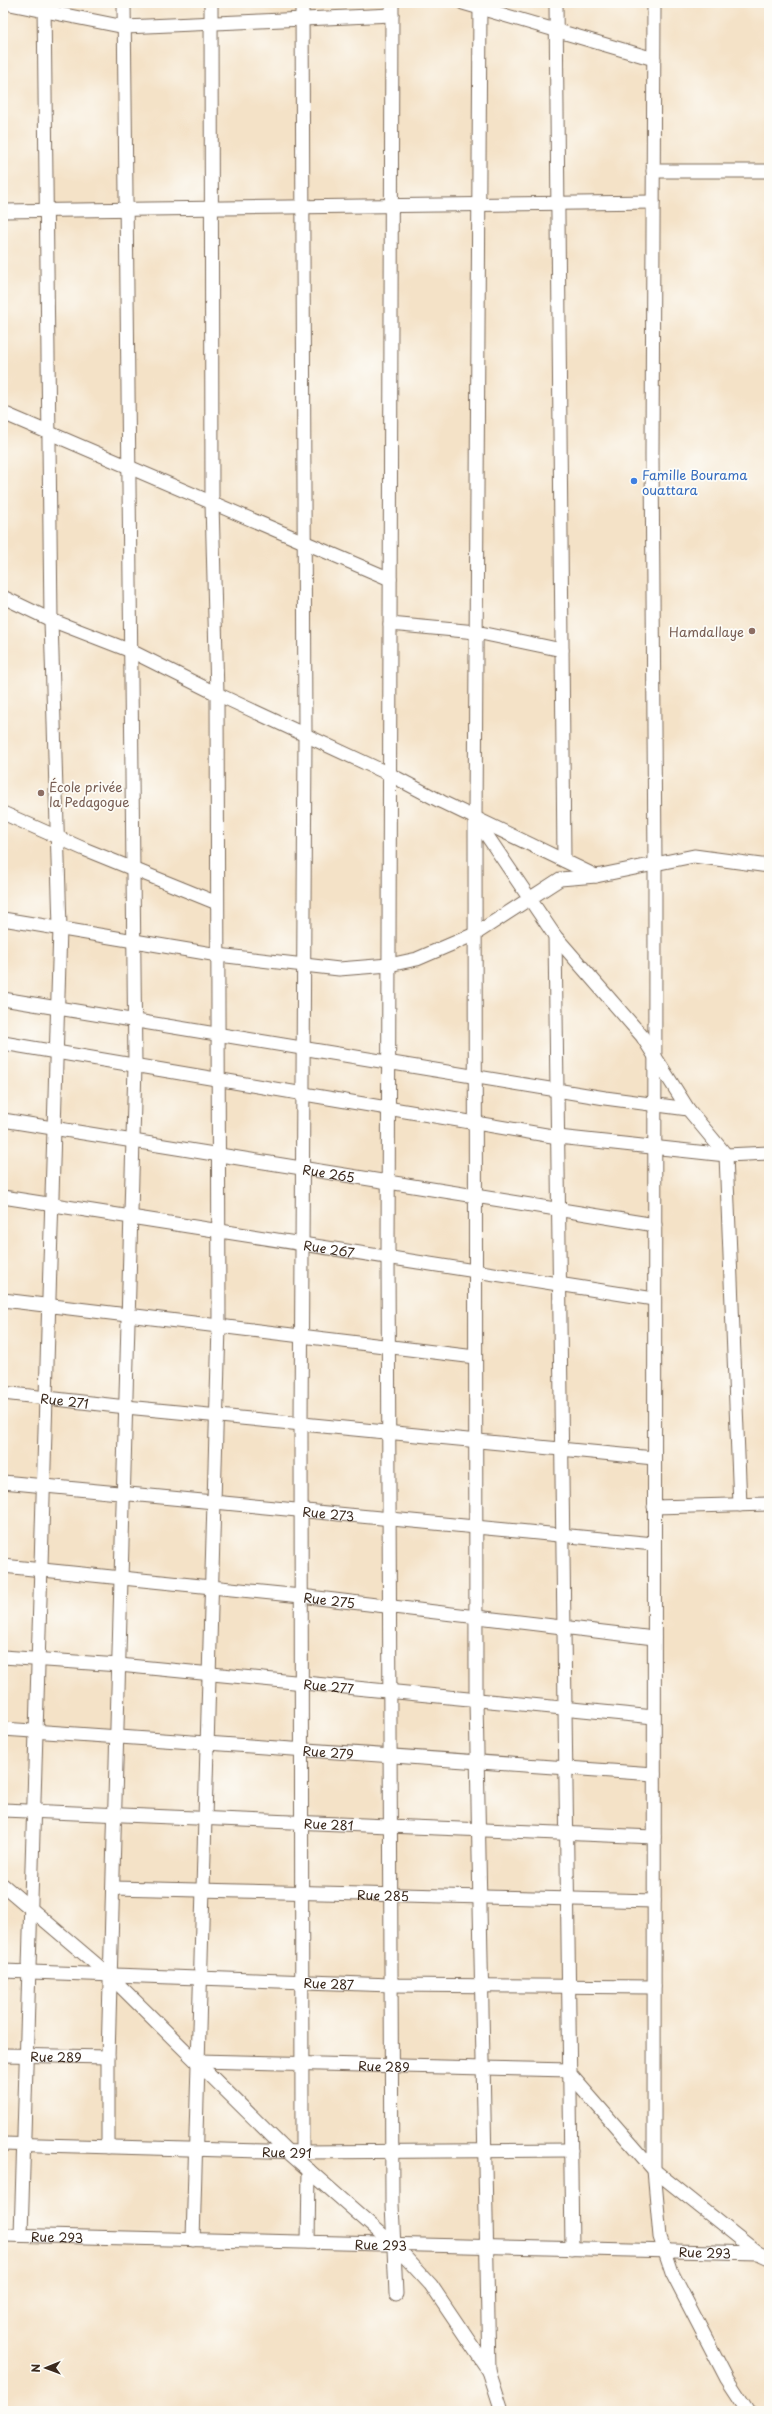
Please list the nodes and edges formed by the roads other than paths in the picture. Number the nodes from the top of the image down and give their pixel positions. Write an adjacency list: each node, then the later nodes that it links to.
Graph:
1 (5, 3): 9 (street)
2 (124, 3): 13 (street)
3 (211, 3): 12 (street)
4 (302, 3): 11 (street)
5 (463, 3): 8 (street)
6 (556, 3): 14 (street)
7 (654, 3): 15 (street)
8 (480, 6): 14 (street); 19 (street)
9 (44, 7): 13 (street); 25 (street)
10 (392, 9): 11 (street); 21 (street)
11 (302, 19): 12 (street); 22 (street)
12 (211, 23): 13 (street); 23 (street)
13 (125, 27): 24 (street)
14 (556, 30): 15 (street); 20 (street)
15 (654, 59): 16 (street)
16 (653, 171): 17 (street); 18 (street)
17 (769, 171)
18 (653, 202): 20 (street); 46 (street)
19 (478, 204): 20 (street); 21 (street); 36 (street)
20 (558, 204): 37 (street)
21 (391, 205): 22 (street); 32 (street)
22 (303, 207): 23 (street); 31 (street)
23 (211, 208): 24 (street); 30 (street)
24 (126, 209): 25 (street); 29 (street)
25 (47, 210): 26 (street); 28 (street)
26 (3, 211)
27 (3, 413): 28 (street)
28 (50, 434): 29 (street); 34 (street)
29 (129, 467): 30 (street); 38 (street)
30 (212, 503): 31 (street); 39 (street)
31 (303, 543): 32 (street); 40 (street)
32 (390, 579): 35 (street)
33 (3, 597): 34 (street)
34 (51, 620): 38 (street); 44 (street)
35 (390, 624): 36 (street); 41 (street)
36 (476, 632): 37 (street); 43 (street)
37 (562, 650): 45 (street)
38 (131, 651): 39 (street); 48 (street)
39 (217, 694): 40 (street); 51 (street)
40 (305, 735): 41 (street); 58 (street)
41 (389, 774): 43 (street); 59 (street)
42 (3, 812): 44 (street)
43 (475, 818): 45 (street); 50 (street); 54 (street)
44 (58, 836): 48 (street); 53 (street)
45 (564, 860): 49 (street)
46 (655, 864): 47 (street); 49 (street); 67 (street)
47 (769, 866)
48 (133, 867): 51 (street); 56 (street)
49 (596, 876): 50 (street)
50 (528, 899): 54 (street); 55 (street)
51 (217, 903): 57 (street)
52 (3, 919): 53 (street)
53 (60, 928): 56 (street); 61 (street)
54 (475, 934): 59 (street); 70 (street)
55 (556, 936): 67 (street); 72 (street)
56 (134, 940): 57 (street); 62 (street)
57 (218, 955): 58 (street); 63 (street)
58 (304, 965): 59 (street); 65 (street)
59 (389, 965): 68 (street)
60 (3, 999): 61 (street)
61 (57, 1008): 62 (street); 66 (street)
62 (135, 1021): 63 (street); 69 (street)
63 (217, 1034): 65 (street); 71 (street)
64 (3, 1043): 66 (street)
65 (303, 1048): 68 (street); 73 (street)
66 (56, 1051): 69 (street); 79 (street)
67 (655, 1056): 74 (street); 76 (street)
68 (388, 1062): 70 (street); 75 (street)
69 (135, 1065): 71 (street); 81 (street)
70 (475, 1077): 72 (street); 78 (street)
71 (218, 1078): 73 (street); 84 (street)
72 (557, 1090): 74 (street); 80 (street)
73 (303, 1093): 75 (street); 86 (street)
74 (654, 1105): 76 (street); 82 (street)
75 (388, 1108): 78 (street); 87 (street)
76 (688, 1109): 85 (street)
77 (3, 1120): 79 (street, Rue 265)
78 (475, 1123): 80 (street); 88 (street)
79 (54, 1129): 81 (street, Rue 265); 90 (street)
80 (558, 1137): 82 (street); 91 (street)
81 (133, 1141): 84 (street, Rue 265); 92 (street)
82 (654, 1147): 85 (street); 93 (street)
83 (769, 1153): 85 (street)
84 (218, 1155): 86 (street, Rue 265); 94 (street)
85 (726, 1155): 121 (street)
86 (303, 1169): 87 (street, Rue 265); 95 (street)
87 (389, 1182): 88 (street, Rue 265); 96 (street)
88 (476, 1196): 91 (street, Rue 265); 97 (street)
89 (3, 1198): 90 (street, Rue 267)
90 (52, 1204): 92 (street, Rue 267); 101 (street)
91 (560, 1210): 93 (street, Rue 265); 98 (street)
92 (132, 1216): 94 (street, Rue 267); 102 (street)
93 (654, 1225): 99 (street)
94 (220, 1230): 95 (street, Rue 267); 103 (street)
95 (302, 1244): 96 (street, Rue 267); 104 (street)
96 (388, 1257): 97 (street, Rue 267); 105 (street)
97 (475, 1271): 98 (street, Rue 267); 106 (street)
98 (560, 1284): 99 (street, Rue 267); 114 (street)
99 (654, 1299): 115 (street)
100 (3, 1300): 101 (street)
101 (49, 1306): 102 (street); 108 (street)
102 (128, 1315): 103 (street); 109 (street)
103 (219, 1326): 104 (street); 110 (street)
104 (302, 1336): 105 (street); 111 (street)
105 (388, 1346): 106 (street); 112 (street)
106 (475, 1357): 113 (street)
107 (3, 1393): 108 (street, Rue 271)
108 (46, 1398): 109 (street, Rue 271); 117 (street)
109 (126, 1407): 110 (street, Rue 271); 118 (street)
110 (216, 1416): 111 (street, Rue 271); 119 (street)
111 (301, 1423): 112 (street, Rue 271); 123 (street)
112 (388, 1432): 113 (street, Rue 271); 124 (street)
113 (476, 1440): 114 (street, Rue 271); 125 (street)
114 (562, 1448): 115 (street, Rue 271); 126 (street)
115 (654, 1458): 122 (street)
116 (3, 1482): 117 (street, Rue 273)
117 (43, 1486): 118 (street, Rue 273); 129 (street)
118 (124, 1493): 119 (street, Rue 273); 130 (street)
119 (214, 1502): 123 (street, Rue 273); 131 (street)
120 (769, 1504): 121 (street)
121 (740, 1505): 122 (street)
122 (654, 1507): 127 (street)
123 (301, 1511): 124 (street, Rue 273); 132 (street)
124 (389, 1519): 125 (street, Rue 273); 133 (street)
125 (476, 1528): 126 (street, Rue 273); 134 (street)
126 (563, 1536): 127 (street, Rue 273); 135 (street)
127 (654, 1544): 136 (street)
128 (3, 1566): 129 (street, Rue 275)
129 (41, 1570): 130 (street, Rue 275); 138 (street)
130 (121, 1578): 131 (street, Rue 275); 139 (street)
131 (212, 1587): 132 (street, Rue 275); 140 (street)
132 (301, 1596): 133 (street, Rue 275); 141 (street)
133 (389, 1607): 134 (street, Rue 275); 142 (street)
134 (476, 1617): 135 (street, Rue 275); 143 (street)
135 (564, 1627): 136 (street, Rue 275); 144 (street)
136 (654, 1638): 145 (street)
137 (3, 1656): 138 (street, Rue 277)
138 (38, 1659): 139 (street, Rue 277); 147 (street)
139 (119, 1665): 140 (street, Rue 277); 148 (street)
140 (209, 1674): 141 (street, Rue 277); 149 (street)
141 (301, 1683): 142 (street, Rue 277); 150 (street)
142 (389, 1691): 143 (street, Rue 277); 151 (street)
143 (476, 1700): 144 (street, Rue 277); 152 (street)
144 (565, 1708): 145 (street, Rue 277); 153 (street)
145 (654, 1717): 154 (street)
146 (3, 1729): 147 (street, Rue 279)
147 (36, 1732): 148 (street, Rue 279); 156 (street)
148 (117, 1737): 149 (street, Rue 279); 157 (street)
149 (207, 1743): 150 (street, Rue 279); 158 (street)
150 (301, 1750): 151 (street, Rue 279); 159 (street)
151 (389, 1756): 152 (street, Rue 279); 160 (street)
152 (477, 1762): 153 (street, Rue 279); 161 (street)
153 (566, 1768): 154 (street, Rue 279); 162 (street)
154 (654, 1774): 163 (street)
155 (3, 1810): 156 (street, Rue 281)
156 (34, 1811): 157 (street, Rue 281); 172 (street)
157 (115, 1815): 158 (street, Rue 281); 165 (street)
158 (205, 1819): 159 (street, Rue 281); 166 (street)
159 (301, 1823): 160 (street, Rue 281); 167 (street)
160 (390, 1827): 161 (street, Rue 281); 168 (street)
161 (478, 1831): 162 (street, Rue 281); 169 (street)
162 (567, 1835): 163 (street, Rue 281); 170 (street)
163 (654, 1837): 171 (street)
164 (3, 1885): 172 (street)
165 (113, 1888): 166 (street, Rue 285); 175 (street)
166 (203, 1890): 167 (street, Rue 285); 176 (street)
167 (301, 1892): 168 (street, Rue 285); 177 (street)
168 (390, 1894): 169 (street, Rue 285); 178 (street)
169 (480, 1897): 170 (street, Rue 285); 179 (street)
170 (568, 1899): 171 (street, Rue 285); 180 (street)
171 (654, 1901): 181 (street)
172 (30, 1908): 174 (street); 175 (street)
173 (3, 1971): 174 (street, Rue 287)
174 (29, 1972): 175 (street, Rue 287); 183 (street)
175 (110, 1976): 176 (street, Rue 287); 184 (street); 185 (street)
176 (200, 1978): 177 (street, Rue 287); 185 (street)
177 (301, 1982): 178 (street, Rue 287); 186 (street)
178 (391, 1985): 179 (street, Rue 287); 187 (street)
179 (481, 1986): 180 (street, Rue 287); 188 (street)
180 (569, 1987): 181 (street, Rue 287); 189 (street)
181 (654, 1988): 200 (street)
182 (3, 2055): 183 (street, Rue 289)
183 (26, 2056): 184 (street, Rue 289); 191 (street)
184 (108, 2057): 192 (street)
185 (198, 2061): 186 (street, Rue 289); 193 (street); 196 (street)
186 (301, 2064): 187 (street, Rue 289); 197 (street)
187 (391, 2066): 188 (street, Rue 289); 198 (street)
188 (483, 2068): 189 (street, Rue 289); 195 (street)
189 (570, 2072): 194 (street); 200 (street)
190 (3, 2144): 191 (street, Rue 291)
191 (24, 2144): 192 (street, Rue 291); 202 (street)
192 (108, 2147): 193 (street, Rue 291)
193 (195, 2149): 196 (street, Rue 291); 203 (street)
194 (571, 2150): 195 (street, Rue 291); 207 (street)
195 (484, 2151): 198 (street, Rue 291); 206 (street)
196 (288, 2152): 197 (street, Rue 291); 199 (street)
197 (302, 2152): 198 (street, Rue 291)
198 (392, 2152): 205 (street)
199 (309, 2170): 204 (street); 205 (street)
200 (654, 2170): 208 (street); 209 (street)
201 (3, 2235): 202 (street, Rue 293)
202 (21, 2235): 203 (street, Rue 293)
203 (193, 2240): 204 (street, Rue 293)
204 (308, 2242): 205 (street, Rue 293)
205 (394, 2245): 206 (street, Rue 293); 210 (street); 211 (street)
206 (486, 2247): 207 (street, Rue 293); 211 (street)
207 (572, 2249): 208 (street, Rue 293)
208 (665, 2251): 209 (street, Rue 293); 213 (street)
209 (763, 2256)
210 (396, 2294)
211 (489, 2371): 212 (street)
212 (502, 2411)
213 (748, 2411)

